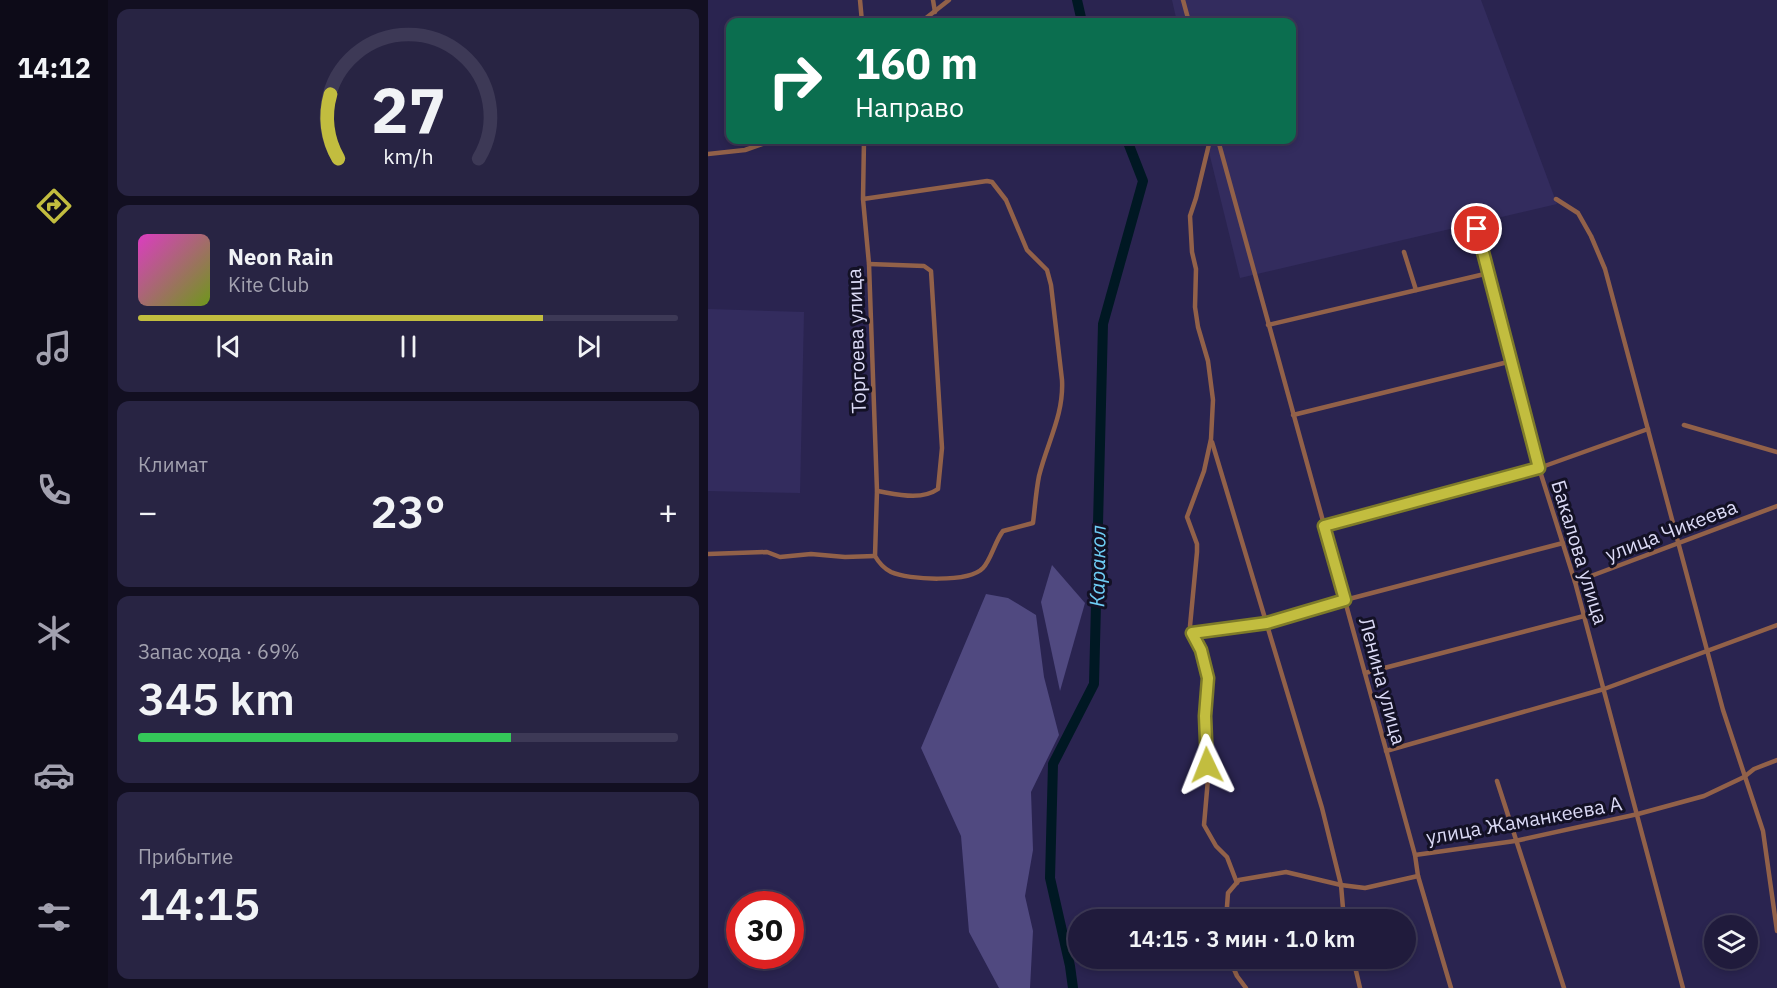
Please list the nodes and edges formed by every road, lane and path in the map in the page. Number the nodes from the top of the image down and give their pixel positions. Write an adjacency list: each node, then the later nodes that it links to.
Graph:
1 (860, 0): 6 (street)
2 (933, 0): 5 (street)
3 (948, 0): 5 (street)
4 (1183, 0): 8 (street)
5 (935, 12): 7 (street)
6 (862, 18)
7 (927, 18)
8 (1188, 18)
9 (762, 144): 13 (street)
10 (864, 144): 14 (street, Торгоева улица)
11 (1209, 144): 26 (street)
12 (1219, 144): 21 (street, Ленина улица)
13 (708, 154)
14 (863, 199): 18 (street, Торгоева улица); 35 (street)
15 (1556, 199): 25 (street)
16 (1477, 229): 19 (street, Бакалова улица)
17 (1404, 252): 20 (street)
18 (869, 264): 29 (street, Торгоева улица); 29 (street)
19 (1489, 273): 20 (street); 22 (street, Бакалова улица)
20 (1416, 290): 21 (street)
21 (1268, 325): 23 (street, Ленина улица)
22 (1512, 361): 23 (street); 28 (street, Бакалова улица)
23 (1293, 415): 31 (street, Ленина улица)
24 (1684, 425): 27 (street)
25 (1648, 429): 28 (street); 33 (street)
26 (1211, 439): 39 (street); 41 (street)
27 (1777, 452)
28 (1539, 468): 31 (street); 32 (street, Бакалова улица)
29 (877, 491): 35 (street, Торгоева улица)
30 (1777, 506): 33 (street, улица Чикеева)
31 (1324, 526): 37 (street, Ленина улица)
32 (1563, 543): 36 (street, Бакалова улица); 37 (street)
33 (1680, 544): 36 (street, улица Чикеева); 42 (street)
34 (708, 554): 35 (street)
35 (875, 556)
36 (1575, 582): 38 (street, Бакалова улица)
37 (1345, 600): 39 (street); 43 (street, Ленина улица)
38 (1584, 616): 43 (street); 44 (street, Бакалова улица)
39 (1267, 623): 41 (street); 54 (street)
40 (1777, 625): 42 (street)
41 (1192, 633): 53 (street)
42 (1708, 651): 44 (street); 47 (street)
43 (1365, 673): 45 (street, Ленина улица)
44 (1604, 689): 45 (street); 49 (street, Бакалова улица)
45 (1386, 751): 51 (street, Ленина улица)
46 (1777, 760): 47 (street, улица Жаманкеева А)
47 (1744, 777): 49 (street, улица Жаманкеева А); 57 (street)
48 (1497, 782): 50 (street)
49 (1638, 814): 50 (street, улица Жаманкеева А); 64 (street, Бакалова улица)
50 (1515, 841): 51 (street, улица Жаманкеева А); 63 (street)
51 (1415, 855): 52 (street, Ленина улица)
52 (1418, 876): 54 (street); 62 (street, Ленина улица)
53 (1237, 883): 54 (street); 55 (street)
54 (1341, 885): 56 (street)
55 (1227, 909)
56 (1343, 909)
57 (1777, 931)
58 (1234, 969): 60 (street)
59 (1356, 969): 61 (street)
60 (1246, 988)
61 (1360, 988)
62 (1451, 988)
63 (1564, 988)
64 (1683, 988)

